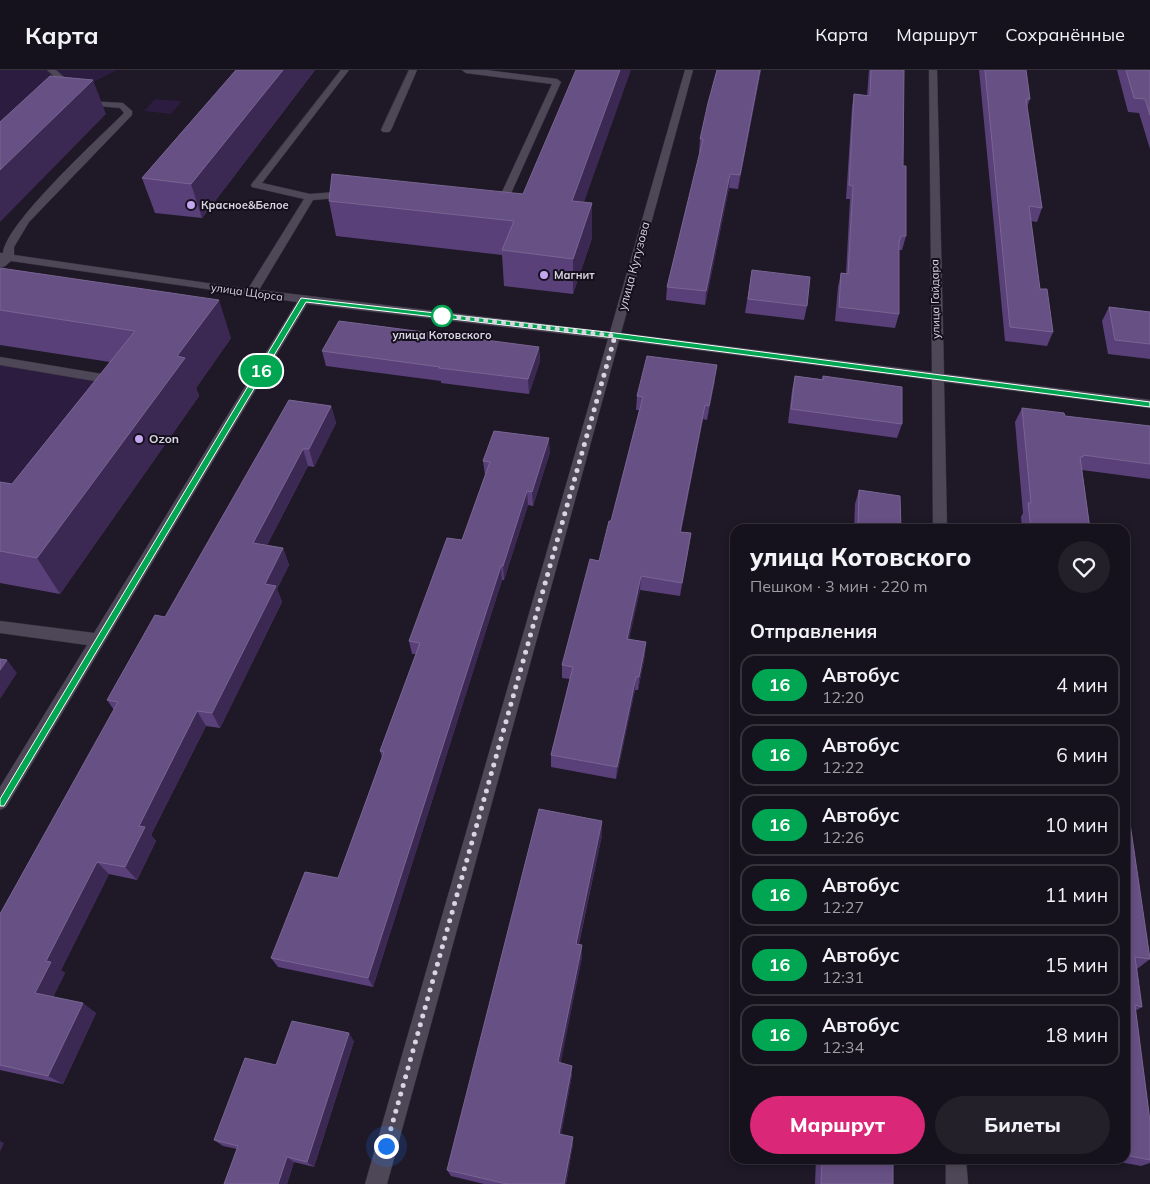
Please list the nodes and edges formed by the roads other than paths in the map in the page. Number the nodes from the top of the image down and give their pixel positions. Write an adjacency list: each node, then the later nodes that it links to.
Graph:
1 (51, 70): 7 (street)
2 (345, 70): 11 (street)
3 (413, 70): 9 (street)
4 (466, 70): 12 (street)
5 (689, 70): 17 (street, улица Кутузова)
6 (933, 70): 19 (street, улица Гайдара)
7 (76, 91)
8 (90, 103): 13 (street)
9 (386, 130)
10 (356, 193): 11 (street)
11 (310, 196): 15 (street)
12 (490, 208)
13 (4, 257): 14 (street); 15 (street, улица Щорса)
14 (0, 266)
15 (252, 292): 16 (street, улица Щорса)
16 (304, 300): 17 (street, улица Щорса); 24 (street)
17 (615, 336): 19 (street, улица Щорса); 27 (street, улица Кутузова)
18 (0, 361): 20 (street)
19 (936, 376): 21 (street, улица Щорса); 22 (street, улица Гайдара)
20 (102, 395)
21 (1150, 404)
22 (940, 524)
23 (0, 627): 24 (street)
24 (98, 640): 25 (street)
25 (0, 802)
26 (956, 1164): 28 (street)
27 (376, 1184)
28 (957, 1184)

